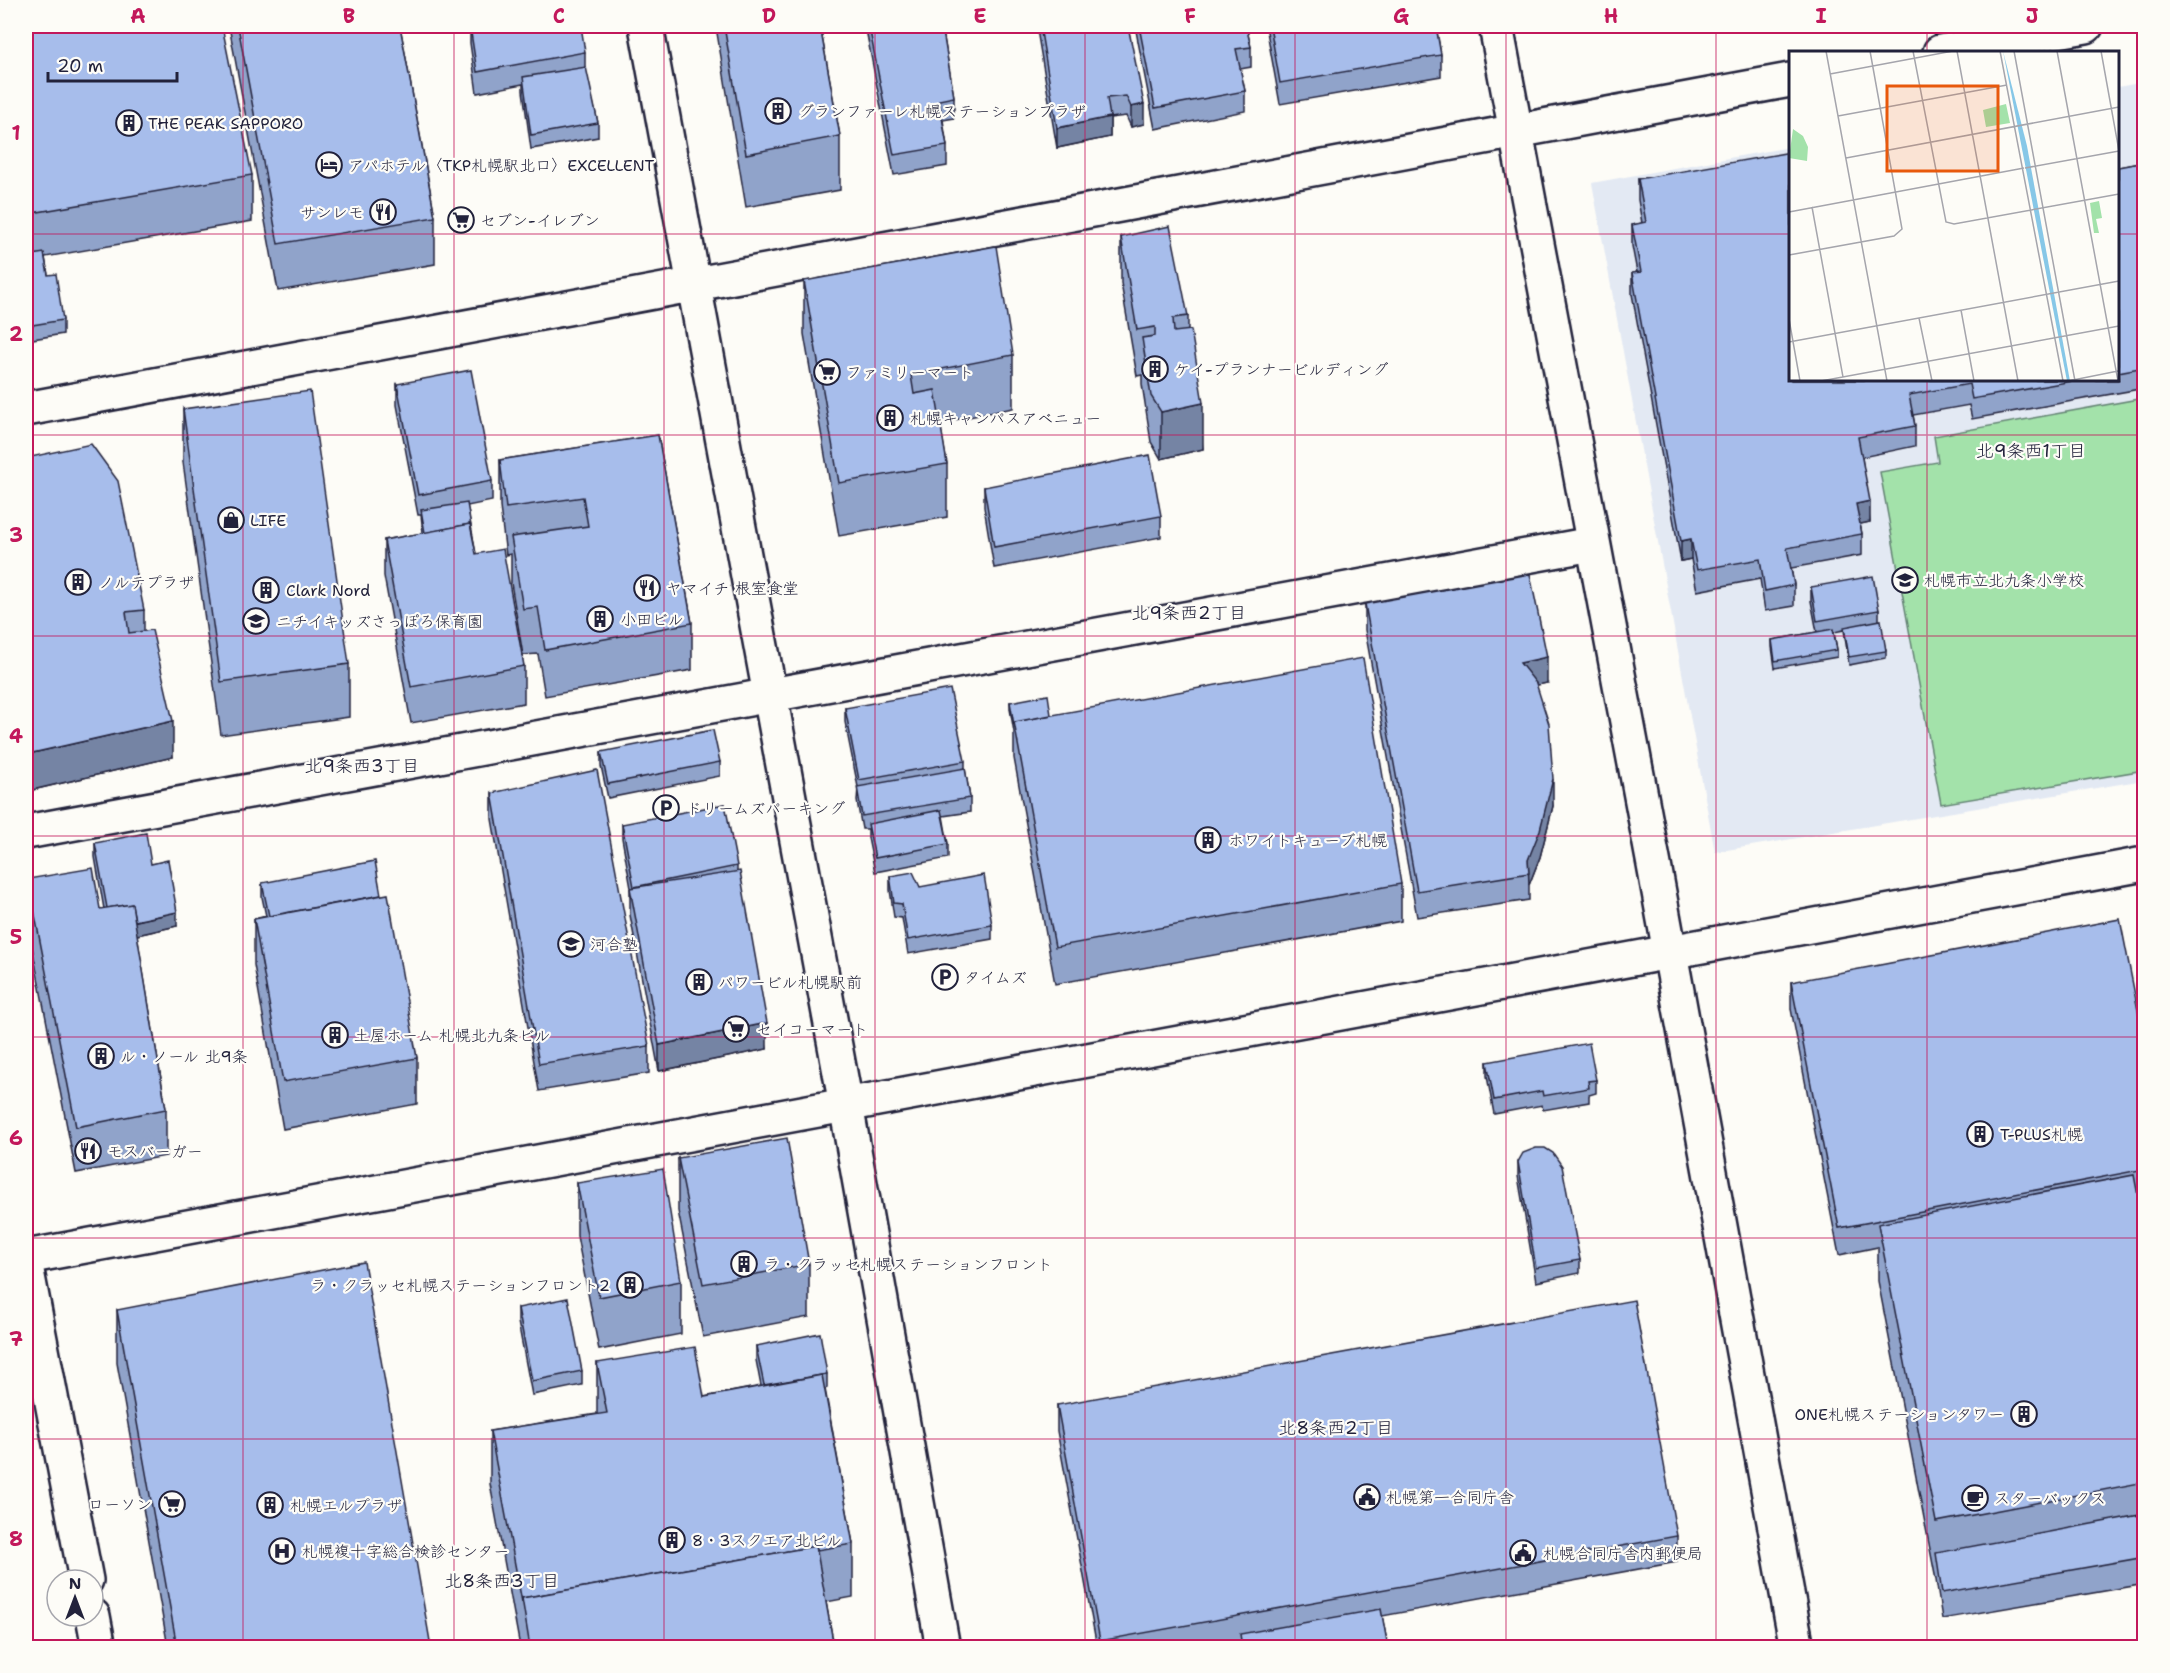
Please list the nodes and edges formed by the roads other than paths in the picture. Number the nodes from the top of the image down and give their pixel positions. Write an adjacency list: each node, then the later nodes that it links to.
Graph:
1 (646, 26): 7 (street)
2 (1496, 26): 6 (street)
3 (2086, 26): 4 (street)
4 (1947, 51)
5 (1789, 80): 6 (street)
6 (1516, 131): 7 (street); 9 (street)
7 (694, 285): 8 (street); 10 (street)
8 (26, 409)
9 (1592, 544): 10 (street); 13 (street)
10 (770, 695): 11 (street); 14 (street)
11 (26, 832)
12 (2145, 864): 13 (street)
13 (1669, 953): 14 (street); 21 (street)
14 (846, 1105): 15 (street); 20 (street)
15 (26, 1257)
16 (26, 1266): 17 (street)
17 (84, 1568)
18 (95, 1628): 19 (street)
19 (99, 1647)
20 (943, 1647)
21 (1797, 1647)

